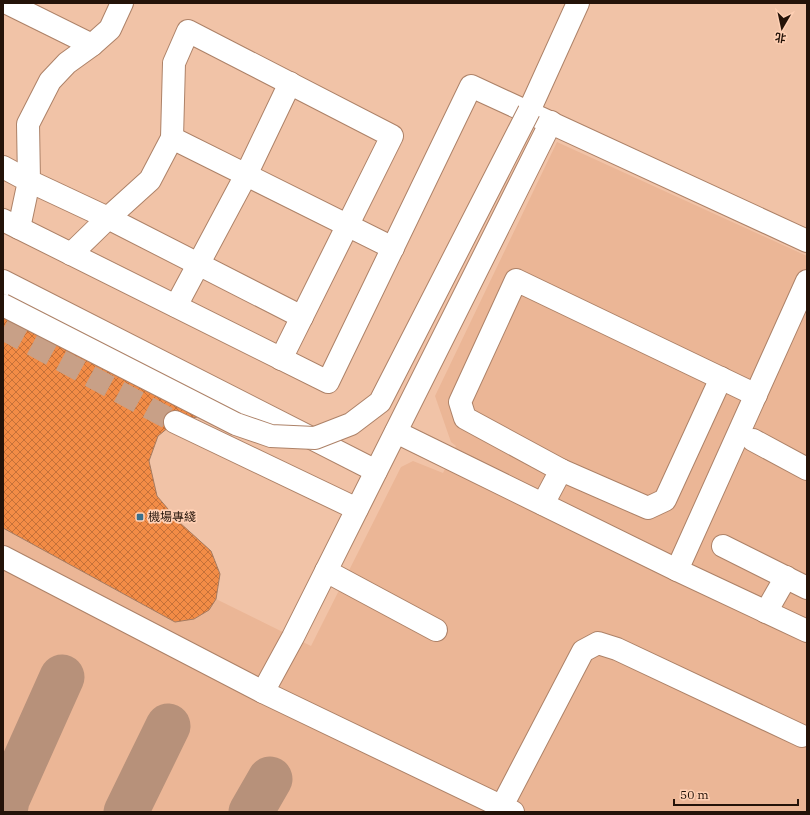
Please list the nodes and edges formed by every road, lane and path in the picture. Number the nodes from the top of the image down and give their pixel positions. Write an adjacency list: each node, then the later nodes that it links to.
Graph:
1 (7, 3): 4 (street)
2 (122, 3): 4 (street)
3 (578, 3): 6 (street)
4 (92, 46): 11 (street)
5 (290, 83): 8 (street); 10 (street); 14 (street)
6 (529, 111): 7 (street); 16 (street); 21 (street, bridge)
7 (551, 122): 15 (street); 28 (street)
8 (172, 138): 10 (street); 12 (street)
9 (3, 167): 11 (street)
10 (246, 175): 14 (street); 18 (street)
11 (29, 181): 12 (street); 13 (street)
12 (108, 218): 17 (street); 18 (street)
13 (11, 224): 17 (street)
14 (347, 225): 16 (street); 23 (street)
15 (807, 241)
16 (393, 248): 24 (street)
17 (71, 254): 22 (street)
18 (199, 264): 22 (street); 23 (street)
19 (3, 281): 32 (street)
20 (807, 282): 26 (street)
21 (3, 305)
22 (176, 306): 24 (street)
23 (302, 317): 24 (street)
24 (281, 359)
25 (721, 378): 26 (street); 31 (street); 31 (street)
26 (756, 395): 37 (street)
27 (175, 422): 34 (street)
28 (396, 432): 32 (street); 33 (street)
29 (753, 440): 30 (street)
30 (807, 469)
31 (561, 470): 33 (street)
32 (376, 471): 34 (street)
33 (543, 504): 37 (street)
34 (357, 509): 38 (street)
35 (723, 546): 39 (street)
36 (3, 557): 44 (street)
37 (677, 570): 41 (street)
38 (326, 571): 42 (street); 44 (street)
39 (786, 578): 40 (street); 41 (street)
40 (807, 588)
41 (766, 612): 43 (street)
42 (436, 630)
43 (807, 631)
44 (263, 692): 46 (street)
45 (802, 736): 46 (street)
46 (507, 809)

